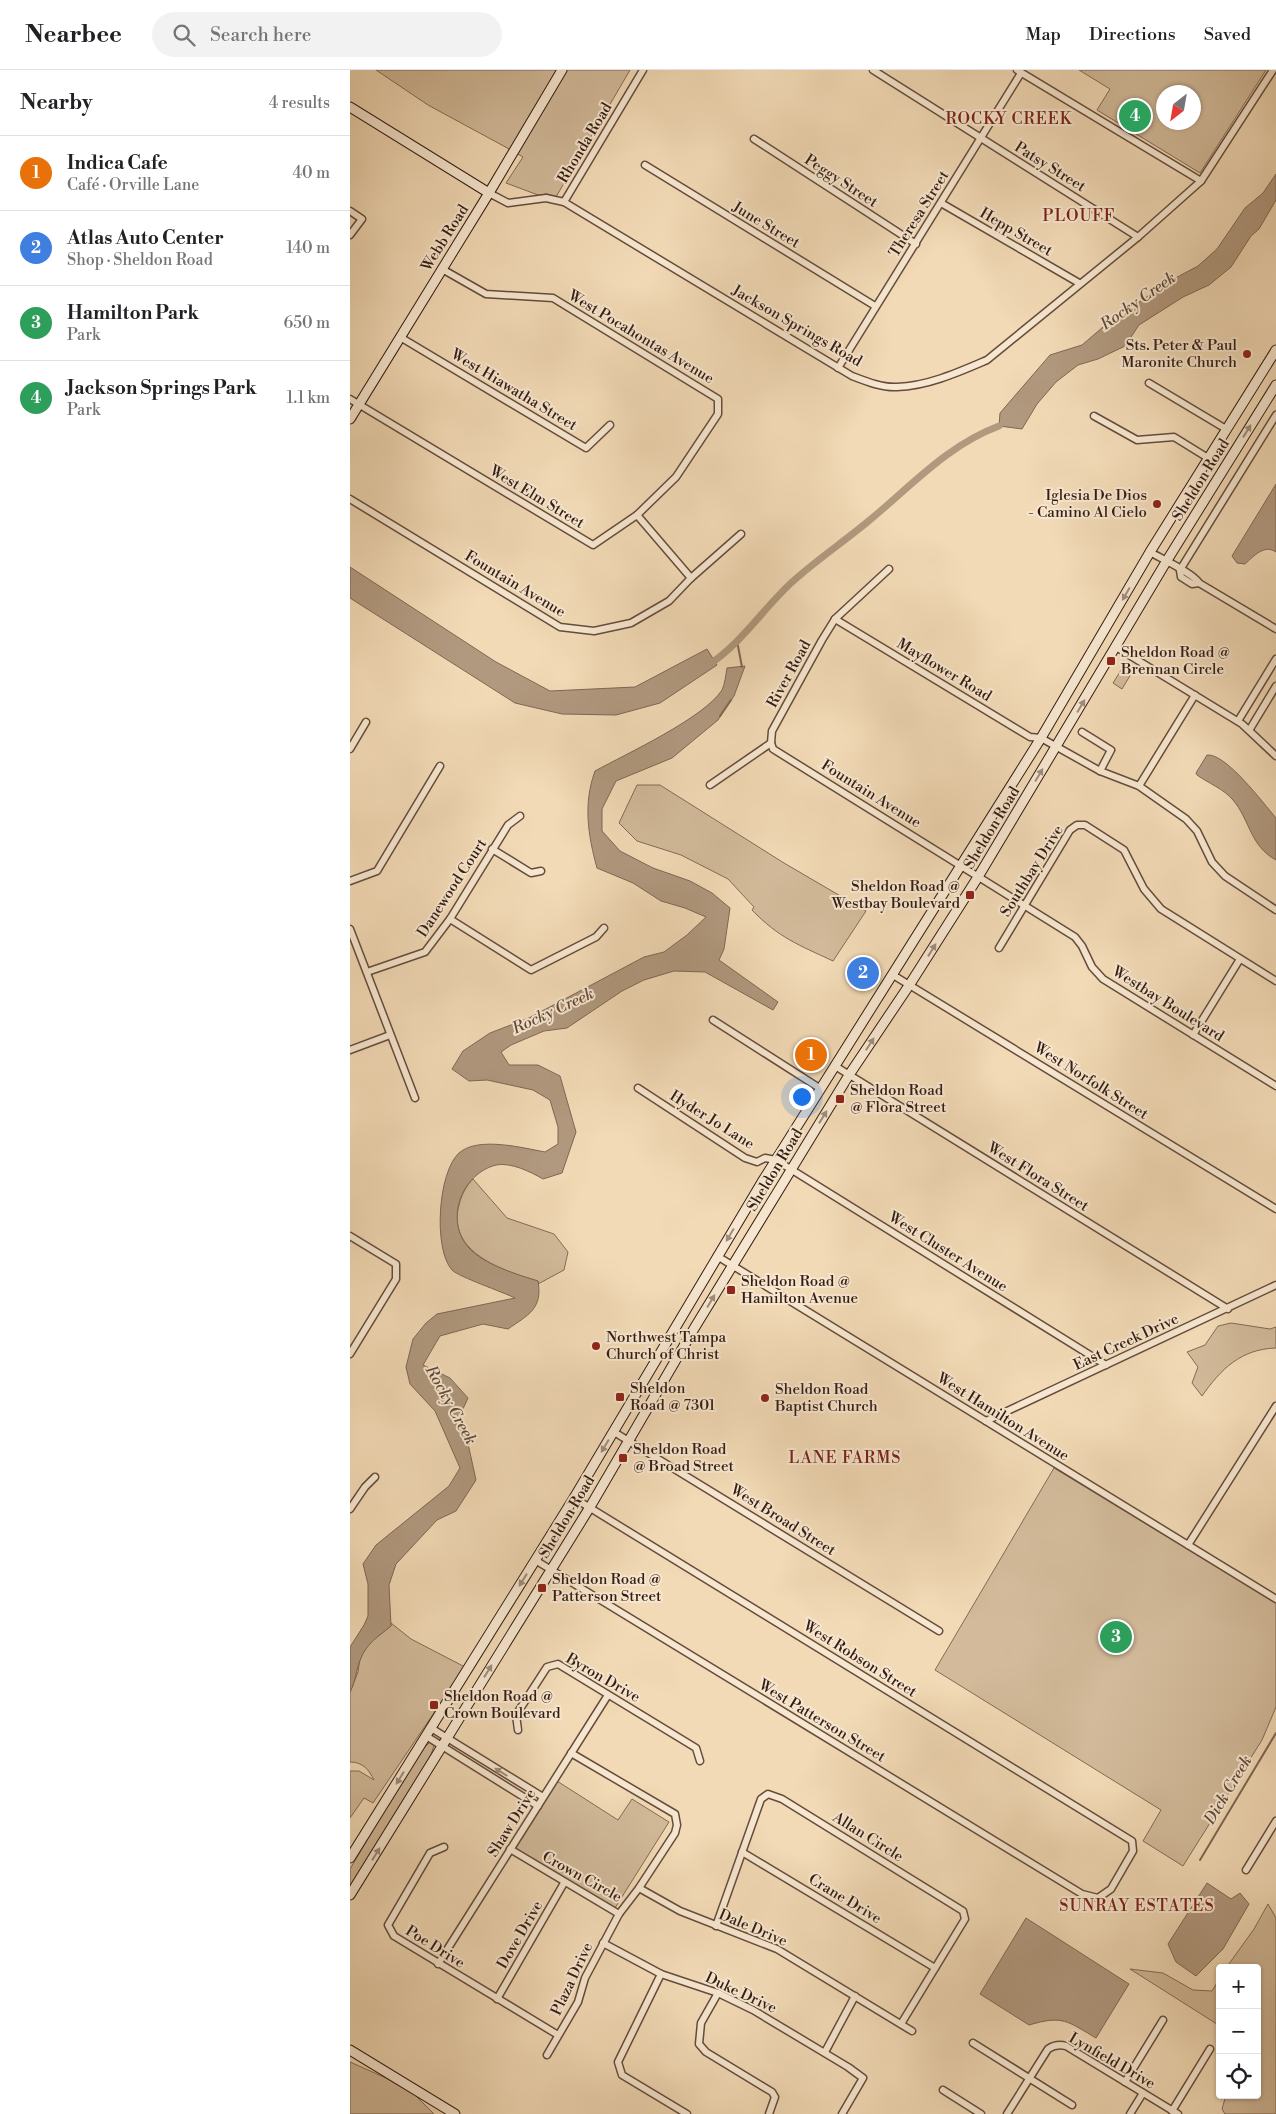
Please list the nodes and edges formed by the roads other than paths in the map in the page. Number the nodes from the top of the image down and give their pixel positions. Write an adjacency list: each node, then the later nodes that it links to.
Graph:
1 (562, 70): 11 (main road, Webb Road)
2 (643, 70): 12 (street, Rhonda Road)
3 (873, 70): 7 (street, Patsy Street)
4 (1273, 70): 10 (street, Jackson Springs Road)
5 (1019, 71): 7 (street, Theresa Street); 10 (street)
6 (350, 107): 11 (main road, Jackson Springs Road)
7 (981, 138): 13 (street, Theresa Street); 16 (street, Patsy Street)
8 (754, 140): 17 (street, Peggy Street)
9 (644, 165): 20 (street, June Street)
10 (1201, 181): 16 (street, Jackson Springs Road)
11 (489, 193): 12 (street, Jackson Springs Road); 18 (main road, Webb Road)
12 (564, 202): 23 (street, Jackson Springs Road)
13 (942, 203): 17 (street, Theresa Street); 19 (street, Hepp Street)
14 (350, 212): 15 (street)
15 (350, 235)
16 (1138, 236): 19 (street, Jackson Springs Road)
17 (916, 244): 20 (street, Theresa Street)
18 (442, 269): 21 (main road, Webb Road); 35 (street, West Pocahontas Avenue)
19 (1079, 283): 23 (street, Jackson Springs Road)
20 (875, 306): 23 (street, Theresa Street)
21 (400, 337): 27 (main road, Webb Road); 31 (street, West Hiawatha Street)
22 (1275, 352): 32 (main road, Sheldon Road)
23 (838, 368)
24 (1149, 383): 32 (street)
25 (1276, 385): 38 (main road, Sheldon Road, one-way to 25)
26 (350, 399): 27 (street, West Elm Street)
27 (359, 405): 30 (main road, Webb Road); 35 (street, West Elm Street)
28 (1276, 415): 40 (street)
29 (1094, 416): 33 (street)
30 (350, 419)
31 (610, 425)
32 (1226, 429): 33 (main road, Sheldon Road)
33 (1208, 458): 37 (main road, Sheldon Road)
34 (350, 499): 41 (street, Fountain Avenue)
35 (637, 515): 41 (street)
36 (741, 534): 41 (street, Fountain Avenue)
37 (1150, 552): 38 (street); 52 (main road, Sheldon Road, one-way to 52)
38 (1166, 562): 40 (street); 44 (main road, Sheldon Road)
39 (889, 569): 42 (street, River Road)
40 (1180, 570): 43 (street)
41 (691, 578)
42 (835, 619): 52 (street, Mayflower Road); 53 (street, River Road)
43 (1276, 629)
44 (1116, 647): 47 (street); 54 (main road, Sheldon Road, one-way to 44)
45 (1276, 659): 48 (street)
46 (1276, 686): 50 (street)
47 (1195, 695): 48 (street); 60 (street)
48 (1238, 721): 50 (street)
49 (366, 722): 55 (street)
50 (1250, 729): 56 (street)
51 (1082, 732): 58 (street)
52 (1041, 738): 54 (street, Mayflower Road); 63 (main road, Sheldon Road)
53 (771, 743): 59 (street); 63 (street, Fountain Avenue)
54 (1056, 747): 58 (street, Mayflower Road); 65 (main road, Sheldon Road, one-way to 54)
55 (350, 749)
56 (1276, 756)
57 (440, 766): 66 (street)
58 (1100, 771): 60 (street, Mayflower Road)
59 (710, 786)
60 (1139, 786): 68 (street, Mayflower Road)
61 (520, 816): 62 (street, Danewood Court)
62 (492, 849): 64 (street); 69 (street, Danewood Court)
63 (961, 864): 65 (street, Westbay Boulevard); 75 (main road, Sheldon Road)
64 (542, 872)
65 (978, 877): 67 (street, Westbay Boulevard); 77 (main road, Sheldon Road, one-way to 65)
66 (350, 881)
67 (1024, 905): 72 (street, Southbay Drive); 73 (street, Southbay Drive); 80 (street, Westbay Boulevard)
68 (1276, 910)
69 (450, 919): 70 (street); 74 (street, Danewood Court)
70 (604, 928)
71 (350, 930): 74 (street)
72 (999, 948)
73 (1240, 959): 76 (street, Southbay Drive); 80 (street)
74 (367, 972): 79 (street)
75 (893, 975): 77 (street, West Norfolk Street); 82 (main road, Sheldon Road)
76 (1276, 981)
77 (910, 984): 83 (main road, Sheldon Road, one-way to 77); 90 (street, West Norfolk Street)
78 (713, 1020): 86 (street)
79 (390, 1035): 81 (street); 87 (street)
80 (1193, 1035): 84 (street, Westbay Boulevard)
81 (350, 1050)
82 (835, 1066): 83 (street, West Flora Street); 86 (main road, Sheldon Road)
83 (849, 1075): 89 (main road, Sheldon Road, one-way to 83); 95 (street, West Flora Street)
84 (1276, 1086)
85 (638, 1088): 88 (street, Hyder Jo Lane)
86 (821, 1089): 88 (main road, Sheldon Road)
87 (415, 1098)
88 (776, 1160): 89 (street, West Cluster Avenue); 92 (main road, Sheldon Road, one-way to 92)
89 (791, 1170): 93 (main road, Sheldon Road); 99 (street, West Cluster Avenue)
90 (1276, 1209)
91 (350, 1236): 98 (street)
92 (717, 1256): 93 (street, West Hamilton Avenue); 96 (main road, Sheldon Road)
93 (733, 1266): 97 (main road, Sheldon Road, one-way to 93); 101 (street, West Hamilton Avenue)
94 (1276, 1285): 95 (street, East Creek Drive)
95 (1228, 1309): 99 (street, East Creek Drive)
96 (671, 1334): 97 (main road); 102 (main road, Sheldon Road)
97 (686, 1343): 103 (main road, Sheldon Road)
98 (350, 1354)
99 (1106, 1365): 101 (street, East Creek Drive)
100 (1276, 1406): 108 (street)
101 (986, 1421): 108 (street, West Hamilton Avenue)
102 (614, 1432): 103 (street, West Broad Street); 105 (main road, Sheldon Road, one-way to 105)
103 (629, 1440): 106 (main road, Sheldon Road); 112 (street, West Broad Street)
104 (375, 1477): 107 (street)
105 (574, 1498): 106 (street, West Robson Street); 109 (main road, Sheldon Road)
106 (590, 1507): 110 (main road, Sheldon Road); 130 (street, West Robson Street)
107 (350, 1509)
108 (1188, 1545): 111 (street, West Hamilton Avenue)
109 (535, 1560): 110 (street, West Patterson Street); 115 (main road, Sheldon Road, one-way to 115)
110 (551, 1570): 116 (main road, Sheldon Road, one-way to 110); 130 (street, West Patterson Street)
111 (1276, 1599)
112 (939, 1631)
113 (608, 1695): 114 (street, Byron Drive); 117 (street, Shaw Drive); 118 (street, Byron Drive)
114 (518, 1730)
115 (428, 1732): 116 (street); 125 (main road, Sheldon Road, one-way to 125)
116 (444, 1742): 119 (street, one-way to 116); 120 (street); 129 (main road, Sheldon Road, one-way to 116)
117 (570, 1753): 119 (street, Shaw Drive); 128 (street, Crown Circle)
118 (700, 1761)
119 (543, 1797): 120 (street, Shaw Drive)
120 (538, 1806): 123 (street, Shaw Drive)
121 (1276, 1821): 126 (street)
122 (444, 1847): 134 (street, Poe Drive)
123 (510, 1850): 127 (street, Crown Circle); 134 (street, Shaw Drive)
124 (742, 1852): 132 (street, Allan Circle); 135 (street, Crane Drive); 135 (street, Allan Circle)
125 (350, 1858)
126 (1246, 1870)
127 (564, 1882): 131 (street, Crown Circle); 139 (street, Dove Drive)
128 (639, 1888): 131 (street, Crown Circle); 132 (street, Dale Drive)
129 (350, 1895)
130 (1098, 1898)
131 (619, 1914): 133 (street, Plaza Drive)
132 (716, 1926): 138 (street, Dale Drive)
133 (603, 1943): 136 (street, Duke Drive); 143 (street, Plaza Drive)
134 (438, 1964): 139 (street, Poe Drive)
135 (934, 1968): 141 (street, Allan Circle)
136 (661, 1974): 137 (street, Duke Drive); 156 (street)
137 (718, 1993): 147 (street, Duke Drive); 157 (street)
138 (855, 1996): 141 (street, Dale Drive); 147 (street)
139 (497, 1999): 143 (street, Poe Drive)
140 (1163, 2020): 150 (street)
141 (901, 2024): 142 (street, Dale Drive)
142 (912, 2031)
143 (558, 2035): 148 (street, Plaza Drive)
144 (973, 2043): 149 (street)
145 (350, 2050): 155 (main road)
146 (1210, 2050): 154 (street)
147 (825, 2052): 158 (street, Duke Drive)
148 (547, 2055)
149 (1030, 2078): 150 (street, Lynfield Drive); 153 (street); 160 (street, Lynfield Drive)
150 (1125, 2082): 152 (street, Lynfield Drive)
151 (943, 2090): 159 (street)
152 (1143, 2093): 154 (street, Lynfield Drive); 161 (street)
153 (1072, 2105)
154 (1175, 2112)
155 (455, 2114)
156 (687, 2114)
157 (768, 2114)
158 (842, 2114)
159 (981, 2114)
160 (1007, 2114)
161 (1130, 2114)

